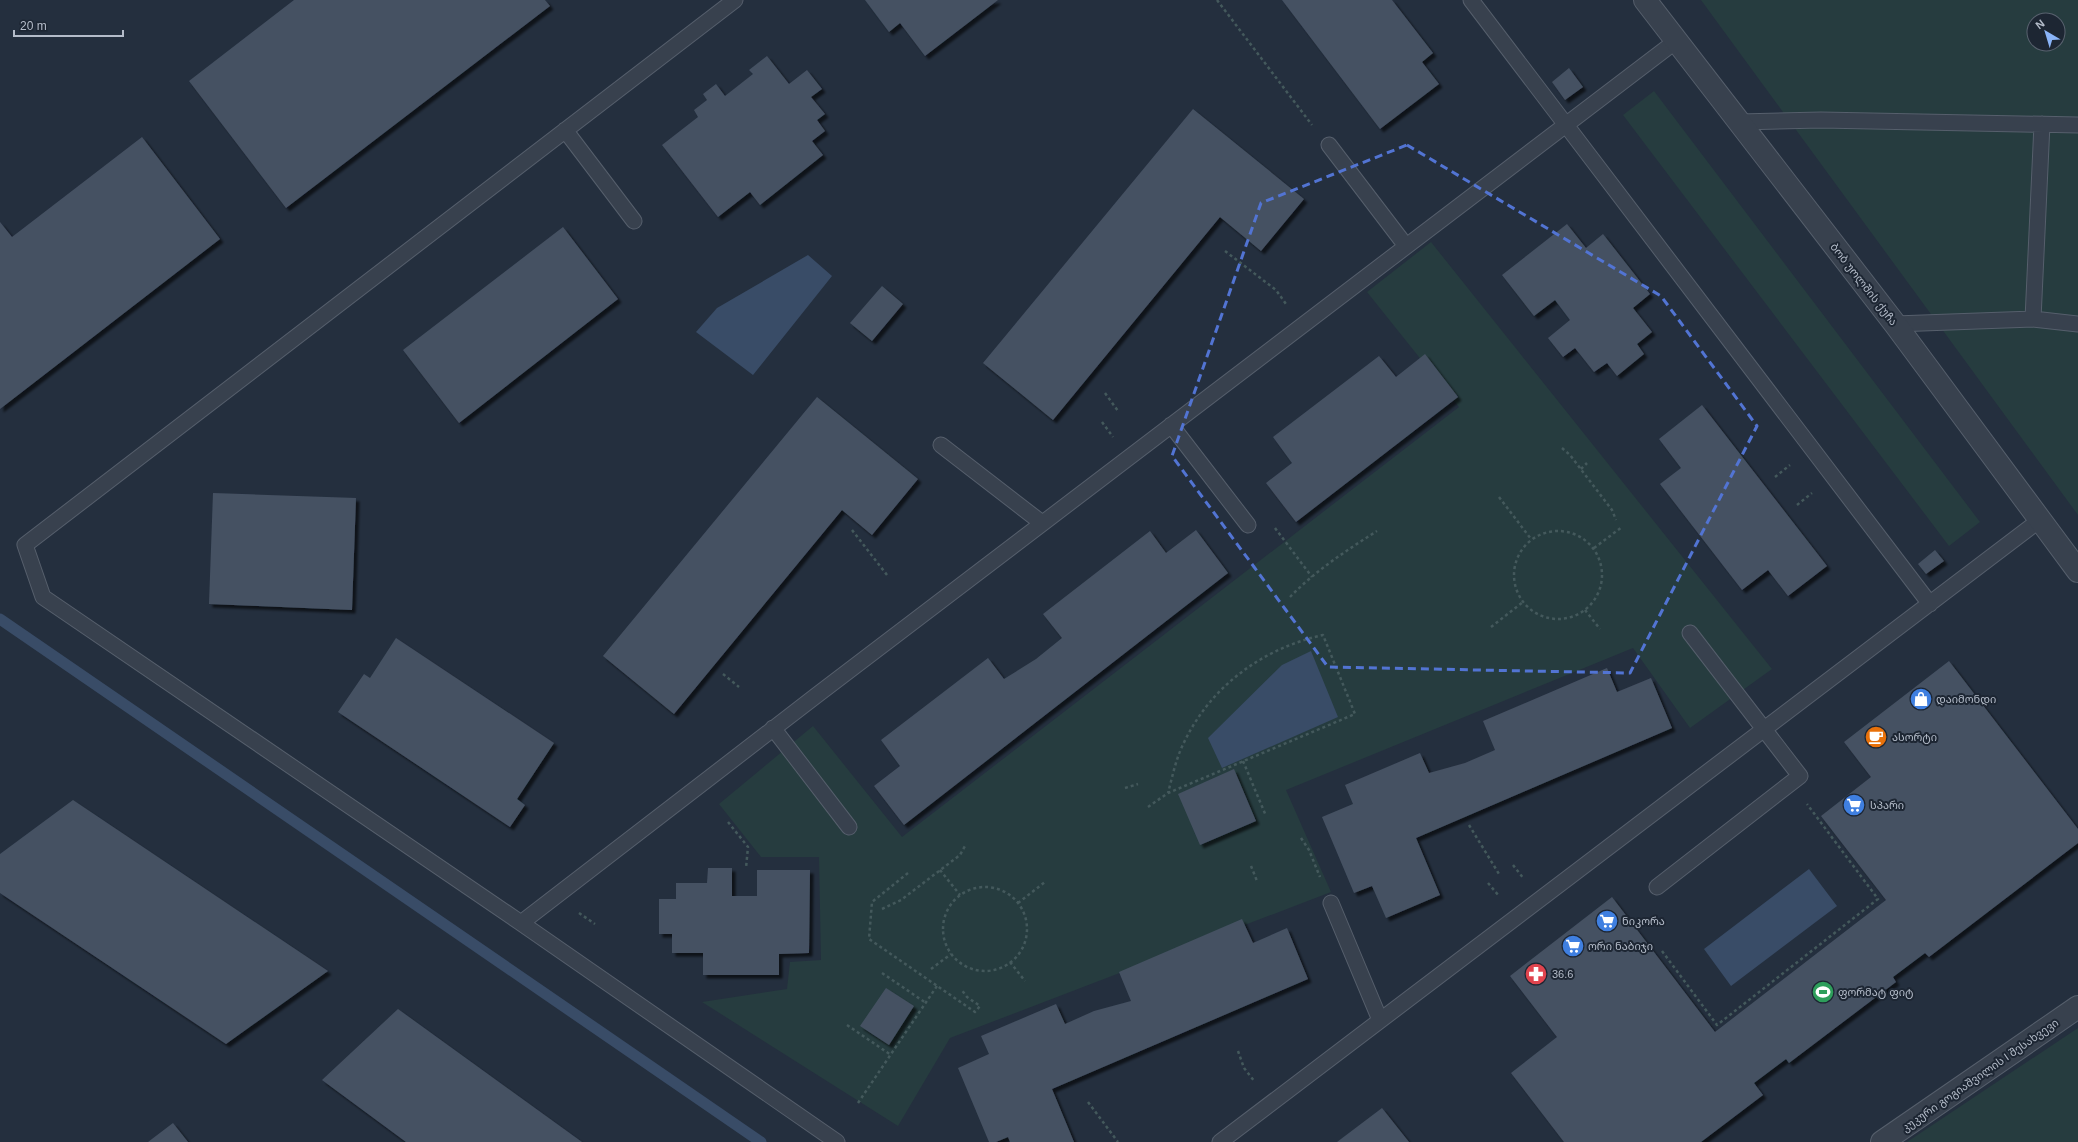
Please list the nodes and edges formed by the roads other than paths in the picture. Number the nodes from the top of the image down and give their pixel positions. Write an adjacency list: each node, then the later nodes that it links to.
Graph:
1 (735, 0): 9 (lane)
2 (1471, 0): 6 (lane)
3 (1645, 0): 4 (street, ბობ უოლშის ქუჩა)
4 (1676, 41): 5 (street, ბობ უოლშის ქუჩა); 6 (lane)
5 (1739, 122): 7 (lane); 14 (street, ბობ უოლშის ქუჩა)
6 (1567, 124): 12 (lane); 22 (lane)
7 (2042, 124): 8 (lane); 13 (lane)
8 (2078, 125)
9 (565, 130): 11 (lane); 29 (lane)
10 (1329, 145): 12 (lane)
11 (634, 221)
12 (1406, 246): 16 (lane)
13 (2033, 319): 14 (lane); 15 (lane)
14 (1895, 324): 18 (street, ბობ უოლშის ქუჩა)
15 (2078, 324)
16 (1171, 425): 19 (lane); 20 (lane)
17 (941, 445): 19 (lane)
18 (2041, 519): 21 (street, ბობ უოლშის ქუჩა); 22 (lane)
19 (1042, 523): 24 (lane)
20 (1248, 525)
21 (2078, 571)
22 (1930, 604): 25 (lane)
23 (1690, 633): 25 (lane)
24 (773, 728): 26 (lane); 29 (lane)
25 (1764, 729): 27 (lane); 31 (lane)
26 (849, 827)
27 (1657, 887)
28 (1331, 903): 31 (lane)
29 (521, 923): 32 (lane)
30 (2078, 1007): 34 (street, კუკური გოგიაშვილის I შესახვევი)
31 (1380, 1020): 33 (lane)
32 (837, 1142)
33 (1220, 1142)
34 (1882, 1142)

